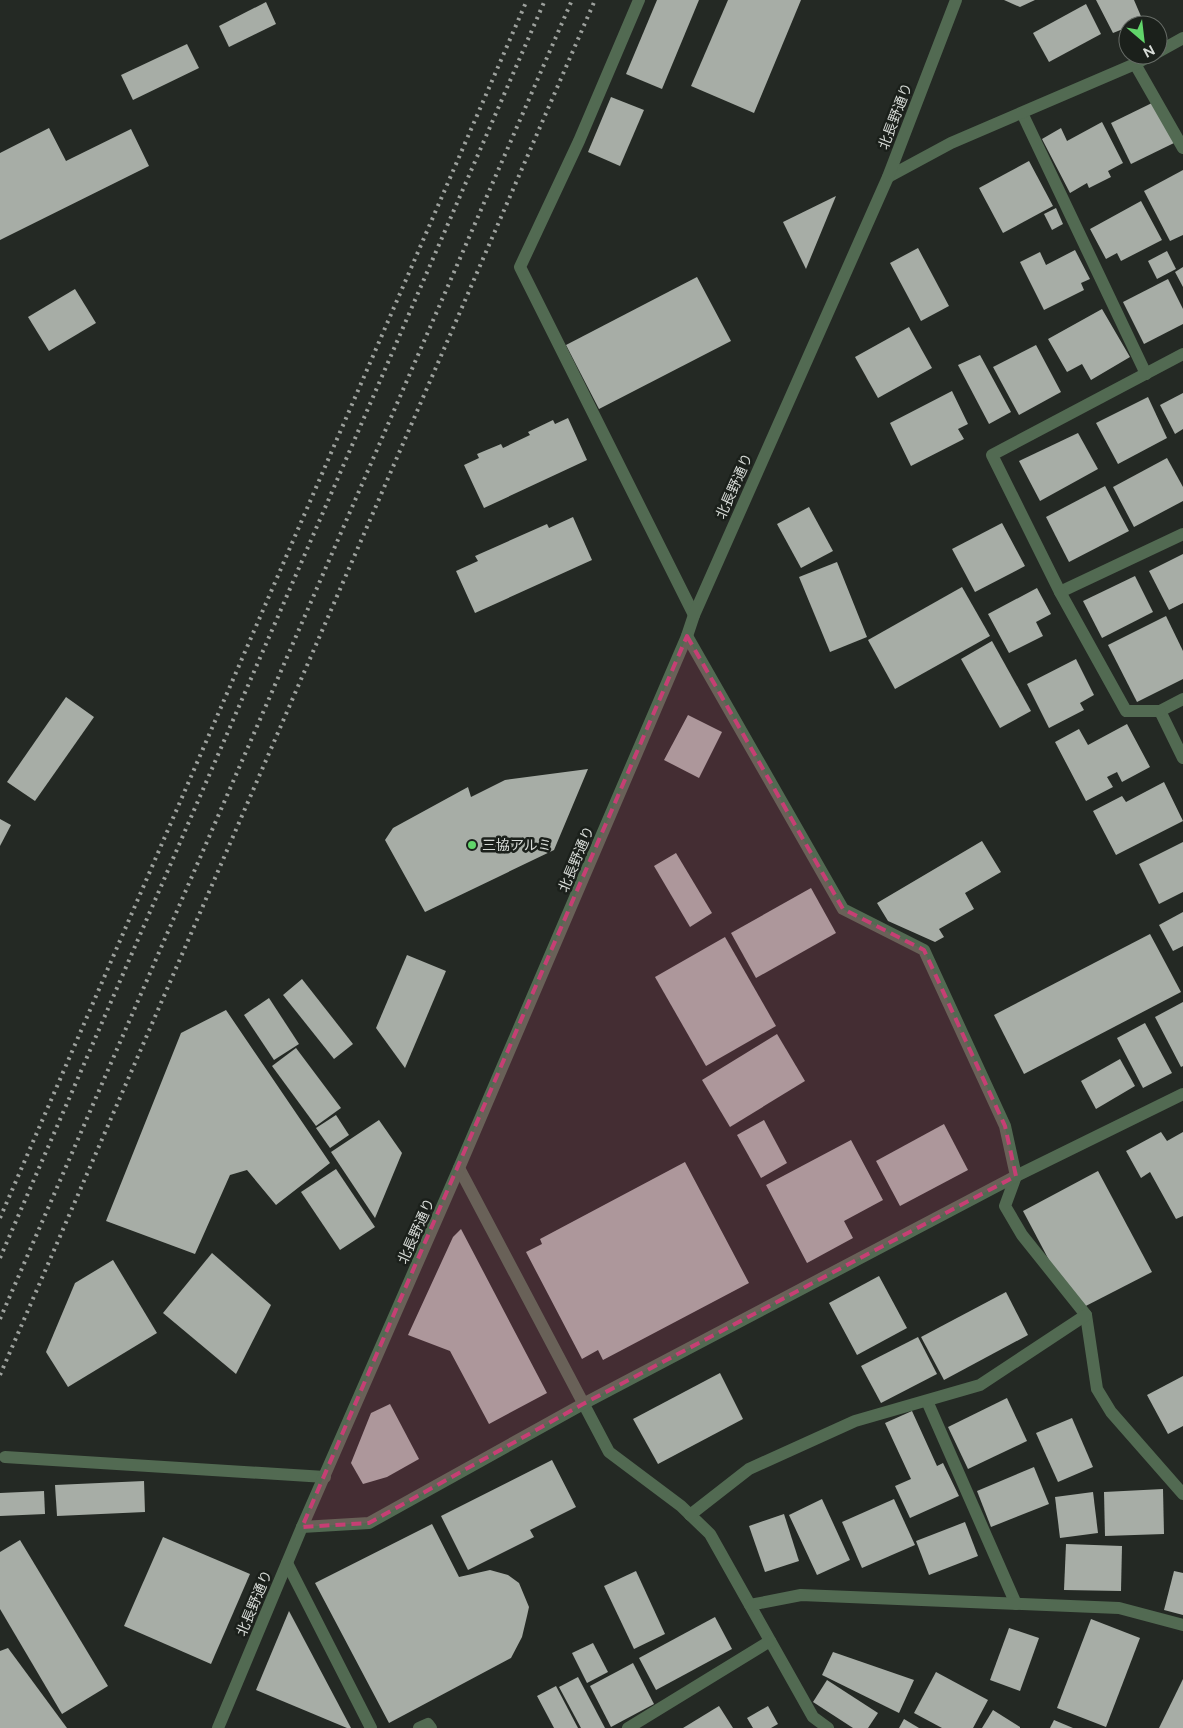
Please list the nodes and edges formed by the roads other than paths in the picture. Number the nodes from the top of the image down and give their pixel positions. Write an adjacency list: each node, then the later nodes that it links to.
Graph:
1 (639, 0): 14 (street)
2 (956, 0): 9 (street, 北長野通り)
3 (1183, 38): 4 (street)
4 (1168, 46)
5 (1133, 65): 7 (street)
6 (1136, 65): 8 (street)
7 (1022, 113): 9 (street); 11 (street)
8 (1183, 148)
9 (888, 176): 14 (street, 北長野通り)
10 (1183, 354): 11 (street)
11 (1146, 374): 13 (street)
12 (1183, 534): 13 (street)
13 (1060, 592): 17 (street)
14 (694, 615): 15 (street, 北長野通り)
15 (687, 636): 20 (street, 北長野通り); 21 (street)
16 (1183, 699): 17 (street)
17 (1160, 711): 18 (street)
18 (1183, 758)
19 (1183, 1094): 21 (street)
20 (459, 1168): 24 (street); 26 (street, 北長野通り)
21 (1016, 1176): 22 (street); 24 (street)
22 (1086, 1315): 23 (street); 27 (street)
23 (927, 1401): 28 (street); 31 (street)
24 (583, 1404): 28 (street); 29 (street)
25 (5, 1457): 26 (street)
26 (325, 1477): 29 (street, 北長野通り)
27 (1183, 1494)
28 (690, 1515): 32 (street)
29 (302, 1527): 30 (street, 北長野通り)
30 (287, 1563): 35 (street, 北長野通り); 36 (street)
31 (1016, 1604): 32 (street); 33 (street)
32 (750, 1605): 34 (street)
33 (1183, 1625)
34 (770, 1641): 39 (street); 40 (street)
35 (218, 1728)
36 (372, 1728)
37 (419, 1728): 38 (street)
38 (431, 1728)
39 (628, 1728)
40 (828, 1728)

